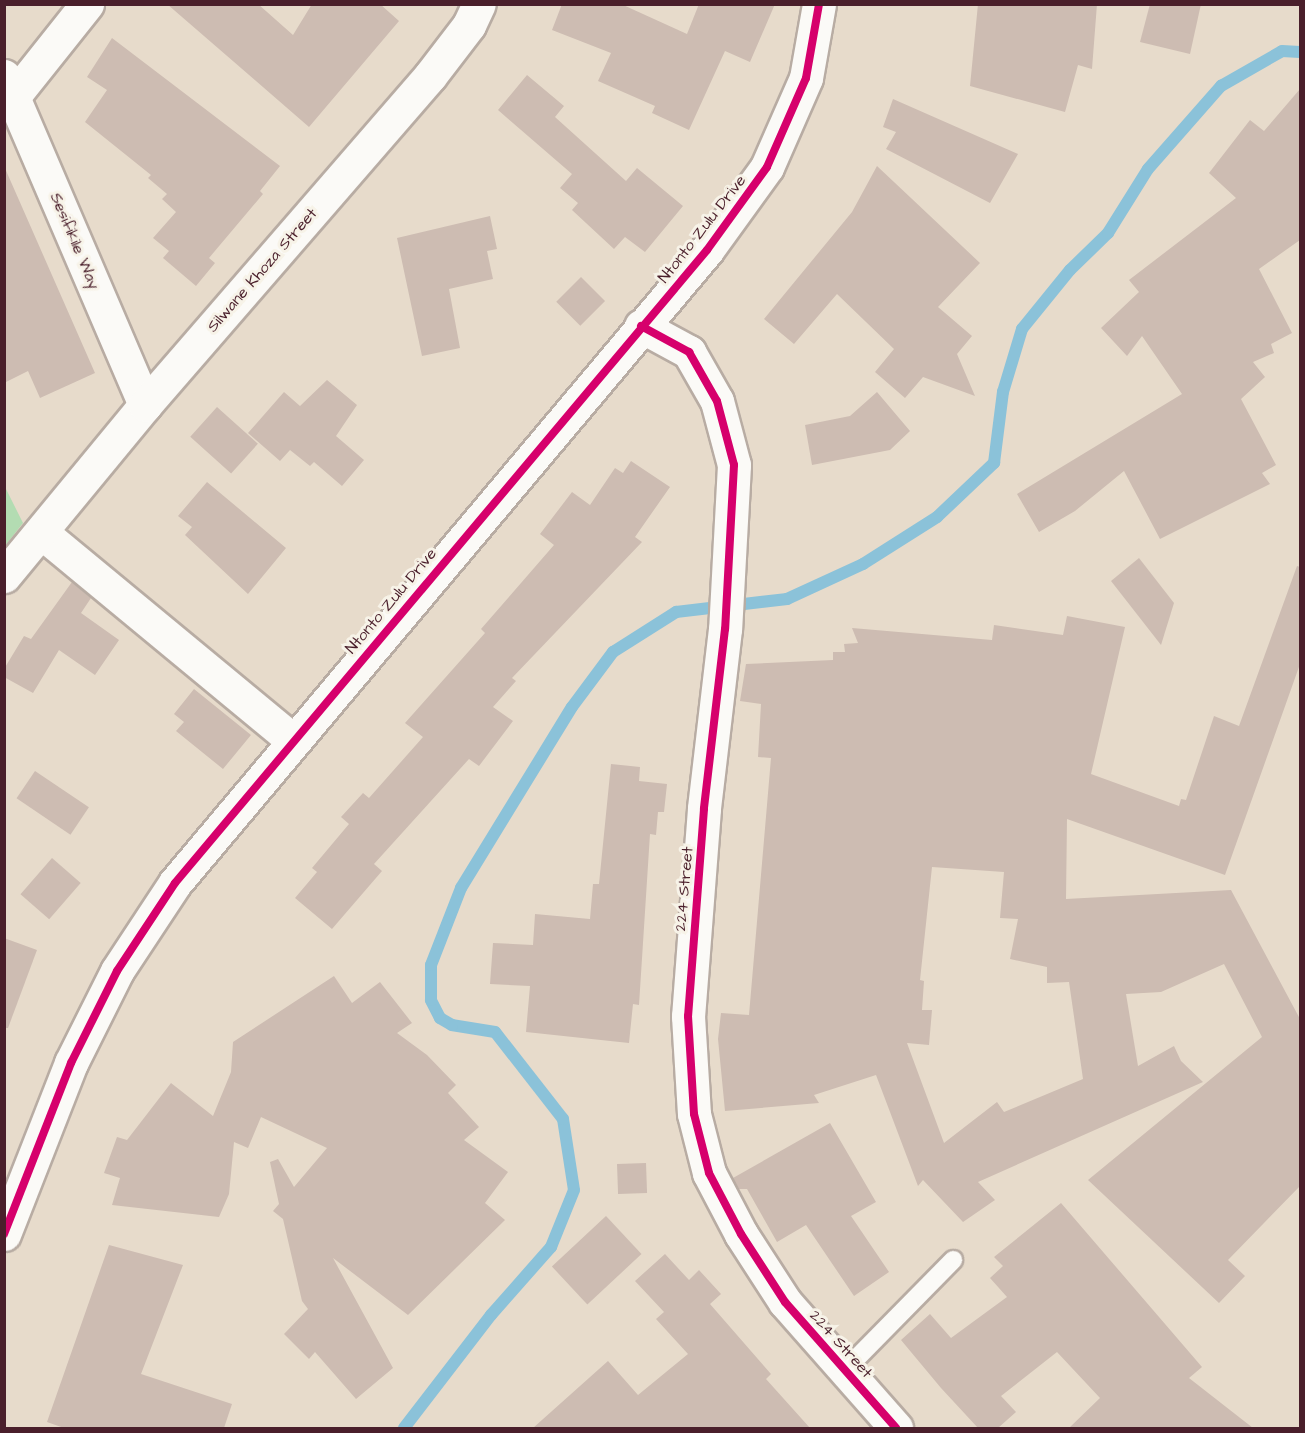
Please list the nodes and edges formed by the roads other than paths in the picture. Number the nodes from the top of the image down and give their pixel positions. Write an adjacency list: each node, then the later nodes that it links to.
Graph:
1 (87, 4): 4 (street)
2 (479, 4): 6 (street, Silwane Khoza Street)
3 (819, 4): 5 (street, Ntonto Zulu Drive)
4 (9, 87): 6 (street, Sesifikile Way)
5 (641, 326): 9 (street, Ntonto Zulu Drive); 12 (street, 224 Street)
6 (145, 405): 7 (street, Silwane Khoza Street)
7 (41, 532): 8 (street, Silwane Khoza Street); 9 (street)
8 (4, 576)
9 (292, 740): 10 (street, Ntonto Zulu Drive)
10 (4, 1234)
11 (953, 1260): 12 (lane)
12 (846, 1369): 13 (street, 224 Street)
13 (896, 1428)

